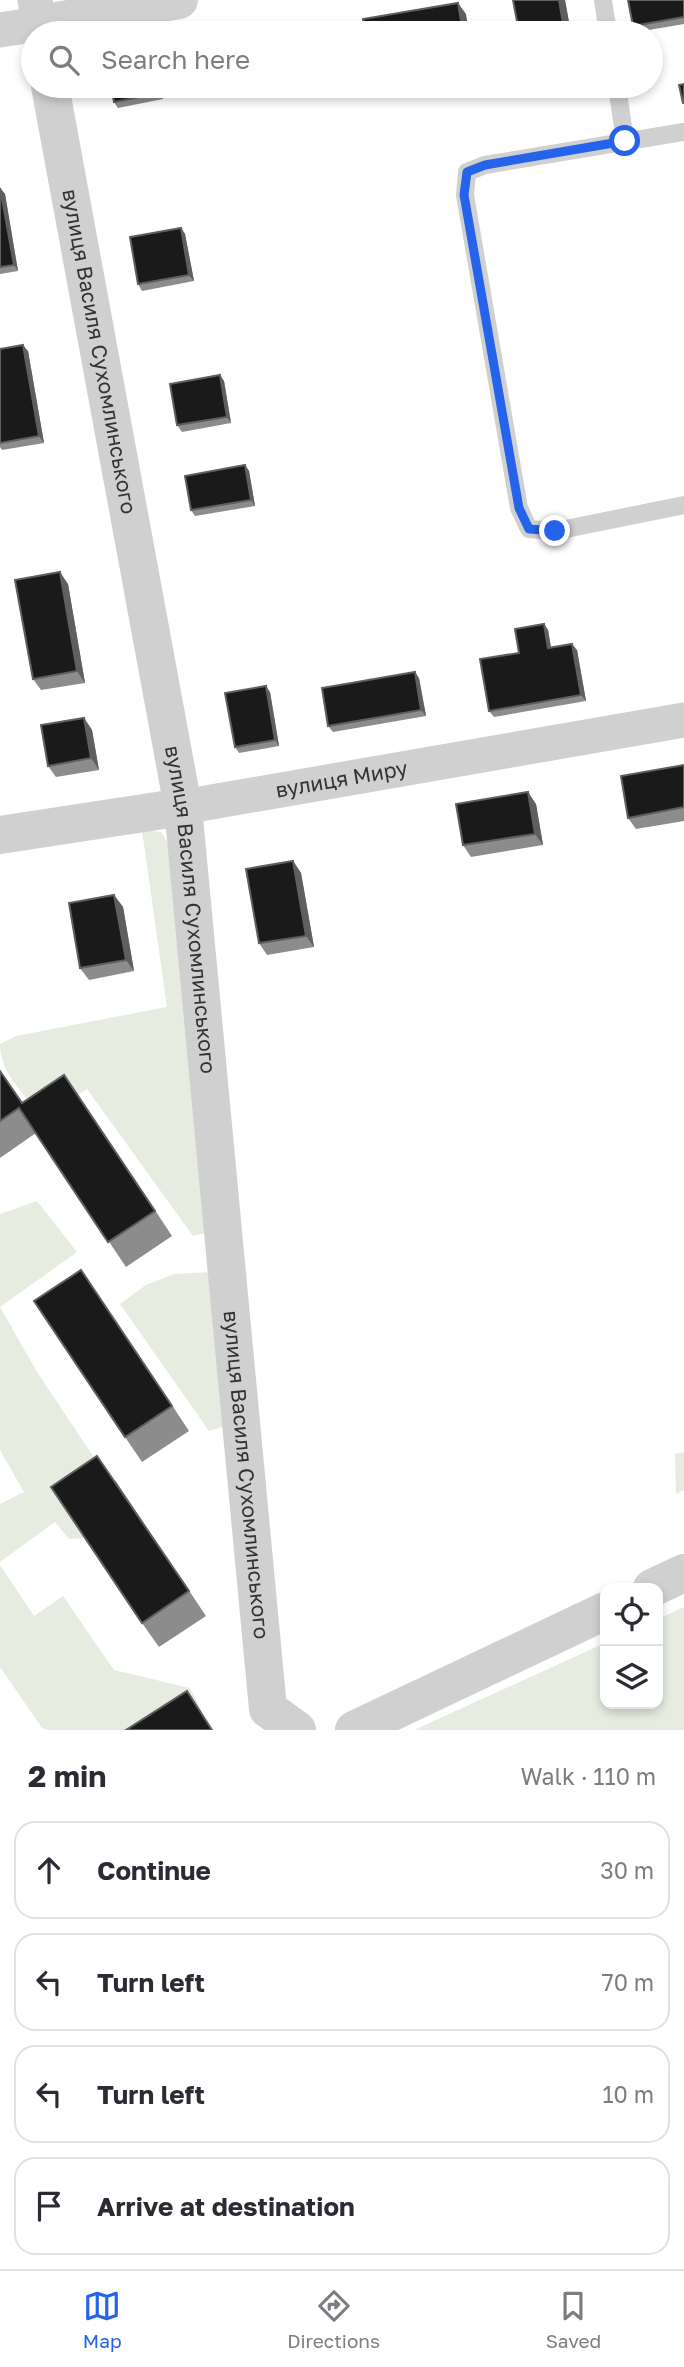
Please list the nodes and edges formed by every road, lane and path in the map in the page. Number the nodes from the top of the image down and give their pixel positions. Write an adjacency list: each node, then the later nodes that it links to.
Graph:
1 (179, 0): 3 (street)
2 (603, 0): 4 (lane)
3 (38, 19)
4 (606, 21)
5 (21, 24): 6 (street)
6 (0, 30)
7 (52, 98): 13 (street, вулиця Василя Сухомлинського)
8 (619, 98): 10 (lane)
9 (684, 132): 10 (lane)
10 (625, 141): 11 (lane)
11 (684, 505)
12 (684, 720): 13 (street, вулиця Миру)
13 (183, 807): 14 (street, вулиця Миру); 18 (street, вулиця Василя Сухомлинського)
14 (0, 835)
15 (684, 1573): 16 (street)
16 (663, 1583)
17 (600, 1613): 19 (street)
18 (297, 1730)
19 (354, 1730)

